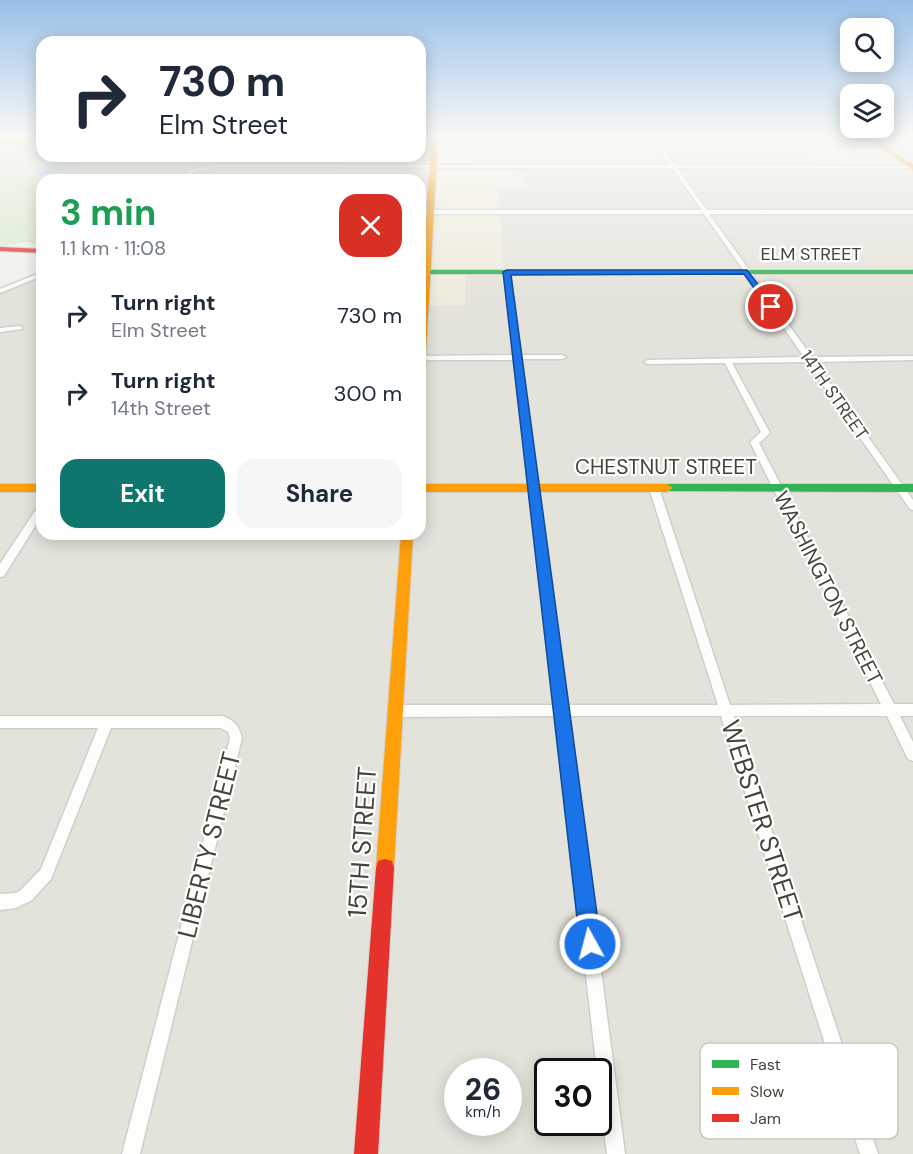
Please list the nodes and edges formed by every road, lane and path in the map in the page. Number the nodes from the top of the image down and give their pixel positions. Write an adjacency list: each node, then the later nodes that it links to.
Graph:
1 (429, 190): 3 (main road)
2 (689, 190): 5 (street, 14TH STREET)
3 (426, 207)
4 (426, 212): 5 (street)
5 (705, 212): 6 (street); 10 (street, 14TH STREET)
6 (913, 212)
7 (0, 249): 8 (main road)
8 (36, 251)
9 (507, 272): 10 (main road, ELM STREET); 12 (main road, ELM STREET); 18 (street)
10 (747, 272): 11 (main road, ELM STREET); 19 (street, 14TH STREET)
11 (913, 272)
12 (426, 273)
13 (36, 276): 14 (street)
14 (0, 291)
15 (20, 328): 16 (street)
16 (0, 330)
17 (562, 357): 18 (street)
18 (518, 358): 23 (street); 30 (street)
19 (809, 358): 20 (street); 21 (street); 29 (street, 14TH STREET)
20 (913, 358)
21 (727, 360): 22 (street); 28 (street, WASHINGTON STREET)
22 (648, 362)
23 (426, 364)
24 (0, 488): 25 (main road)
25 (36, 488)
26 (426, 488): 30 (main road, CHESTNUT STREET)
27 (654, 488): 28 (main road, CHESTNUT STREET); 30 (main road, CHESTNUT STREET); 35 (street, WEBSTER STREET)
28 (777, 488): 29 (main road, CHESTNUT STREET); 36 (street, WASHINGTON STREET)
29 (906, 488): 31 (street, 14TH STREET)
30 (534, 489): 39 (street)
31 (913, 507)
32 (36, 516): 34 (street)
33 (407, 540): 38 (main road, 15TH STREET)
34 (0, 573)
35 (726, 709): 36 (street); 39 (street); 44 (street, WEBSTER STREET)
36 (890, 710): 37 (street); 42 (street, WASHINGTON STREET)
37 (913, 710)
38 (395, 711): 39 (street); 47 (main road, 15TH STREET)
39 (562, 711): 48 (street)
40 (0, 722): 41 (street, LIBERTY STREET)
41 (107, 722): 43 (street); 46 (street, LIBERTY STREET)
42 (913, 755)
43 (0, 902)
44 (833, 1043)
45 (864, 1139): 49 (street, WEBSTER STREET)
46 (131, 1154)
47 (366, 1154)
48 (616, 1154)
49 (869, 1154)

